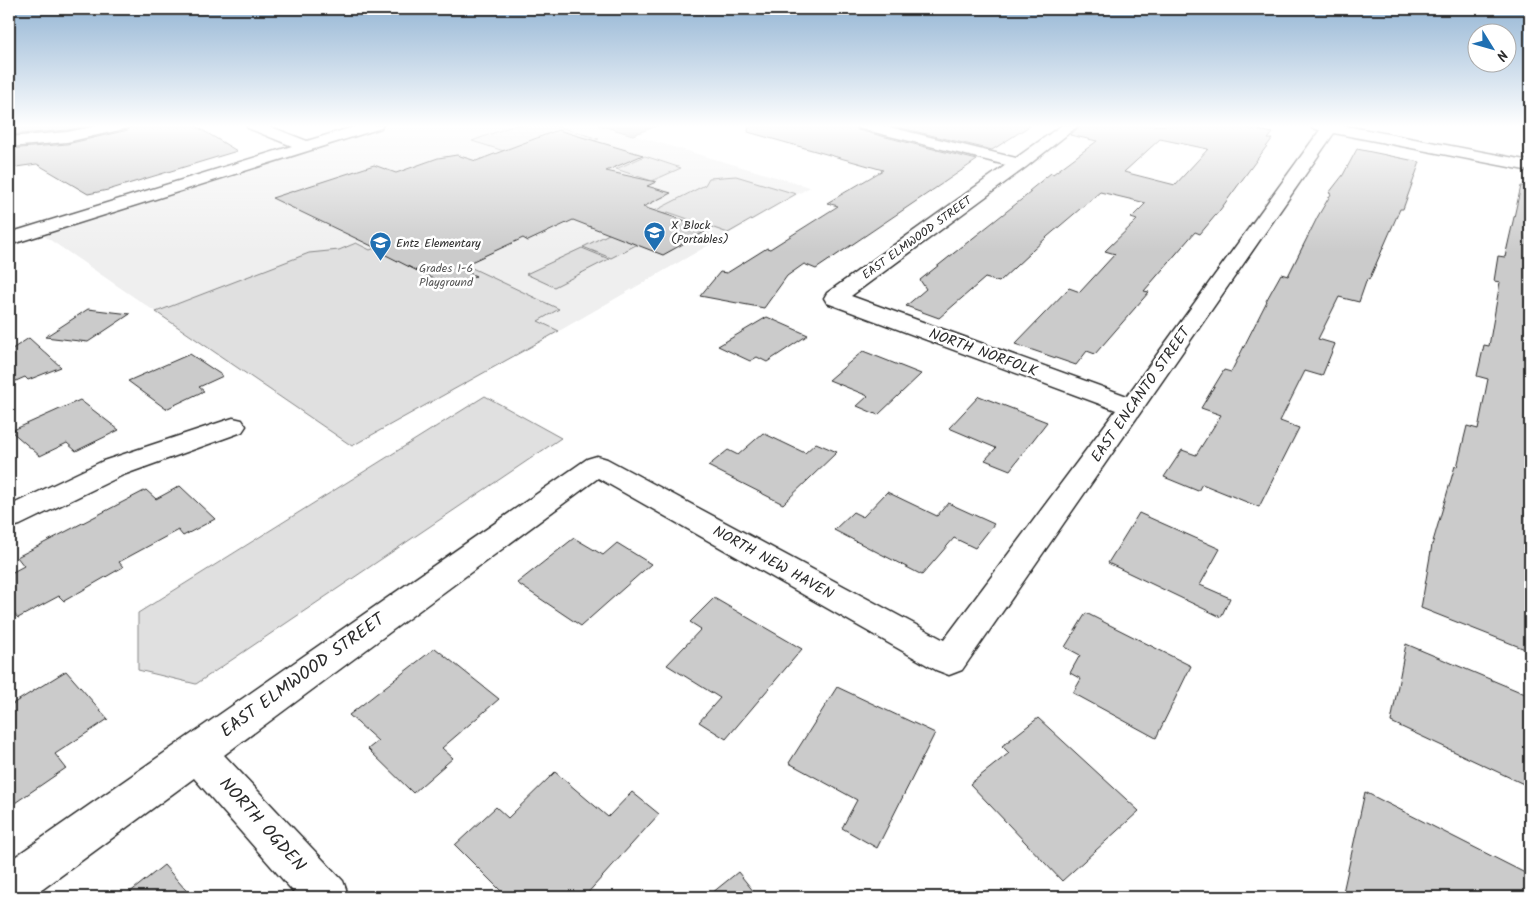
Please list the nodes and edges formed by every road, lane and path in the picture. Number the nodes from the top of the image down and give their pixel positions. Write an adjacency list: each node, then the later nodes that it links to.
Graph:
1 (240, 167): 4 (street)
2 (1015, 167): 5 (street, EAST ELMWOOD STREET)
3 (1295, 167): 6 (street, EAST ENCANTO STREET)
4 (9, 239)
5 (835, 298): 6 (street, NORTH NORFOLK)
6 (1132, 408): 10 (street, EAST ENCANTO STREET)
7 (233, 426): 9 (street)
8 (597, 466): 10 (street, NORTH NEW HAVEN); 11 (street, EAST ELMWOOD STREET)
9 (9, 518)
10 (949, 660)
11 (196, 753): 12 (street, EAST ELMWOOD STREET); 13 (street, NORTH OGDEN)
12 (9, 887)
13 (327, 897)

